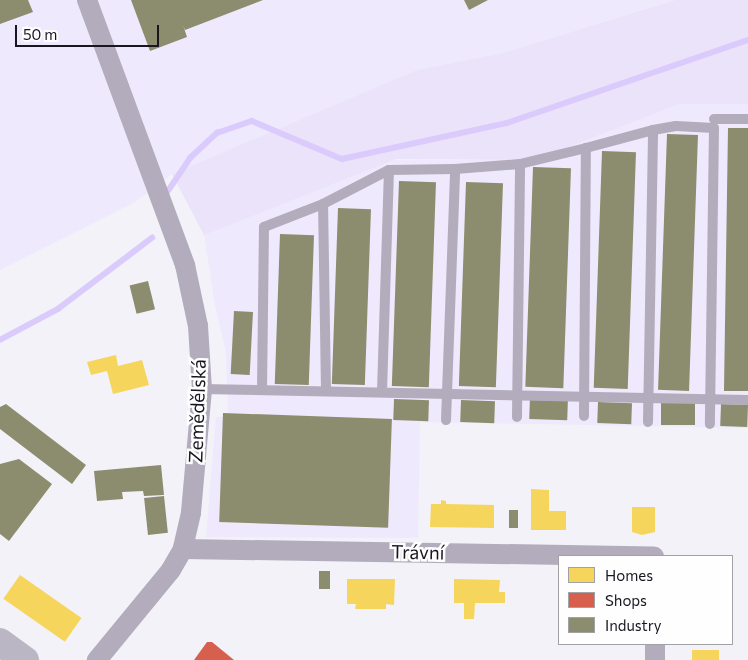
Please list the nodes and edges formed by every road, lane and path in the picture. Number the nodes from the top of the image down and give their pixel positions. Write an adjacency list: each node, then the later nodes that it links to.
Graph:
1 (88, 0): 10 (street, Zemědělská)
2 (714, 119): 3 (lane)
3 (748, 119)
4 (653, 130): 5 (lane); 17 (lane); 18 (lane)
5 (586, 148): 6 (lane); 16 (lane)
6 (520, 164): 7 (lane); 15 (lane)
7 (455, 169): 8 (lane); 14 (lane)
8 (390, 170): 9 (lane); 13 (lane)
9 (323, 204): 11 (lane); 12 (lane)
10 (202, 389): 11 (lane); 25 (street, Zemědělská)
11 (262, 390): 12 (lane)
12 (326, 391): 13 (lane)
13 (382, 392): 14 (lane)
14 (445, 394): 15 (lane); 22 (lane)
15 (518, 395): 16 (lane); 21 (lane)
16 (584, 397): 17 (lane); 20 (lane)
17 (648, 398): 18 (lane); 23 (lane)
18 (710, 399): 19 (lane); 24 (lane)
19 (748, 400)
20 (584, 416)
21 (517, 418)
22 (446, 420)
23 (648, 422)
24 (710, 424)
25 (183, 549): 26 (street, Trávní); 30 (street, Zemědělská)
26 (587, 555)
27 (0, 642): 29 (main road)
28 (655, 645): 31 (street)
29 (25, 660)
30 (97, 660)
31 (655, 660)

